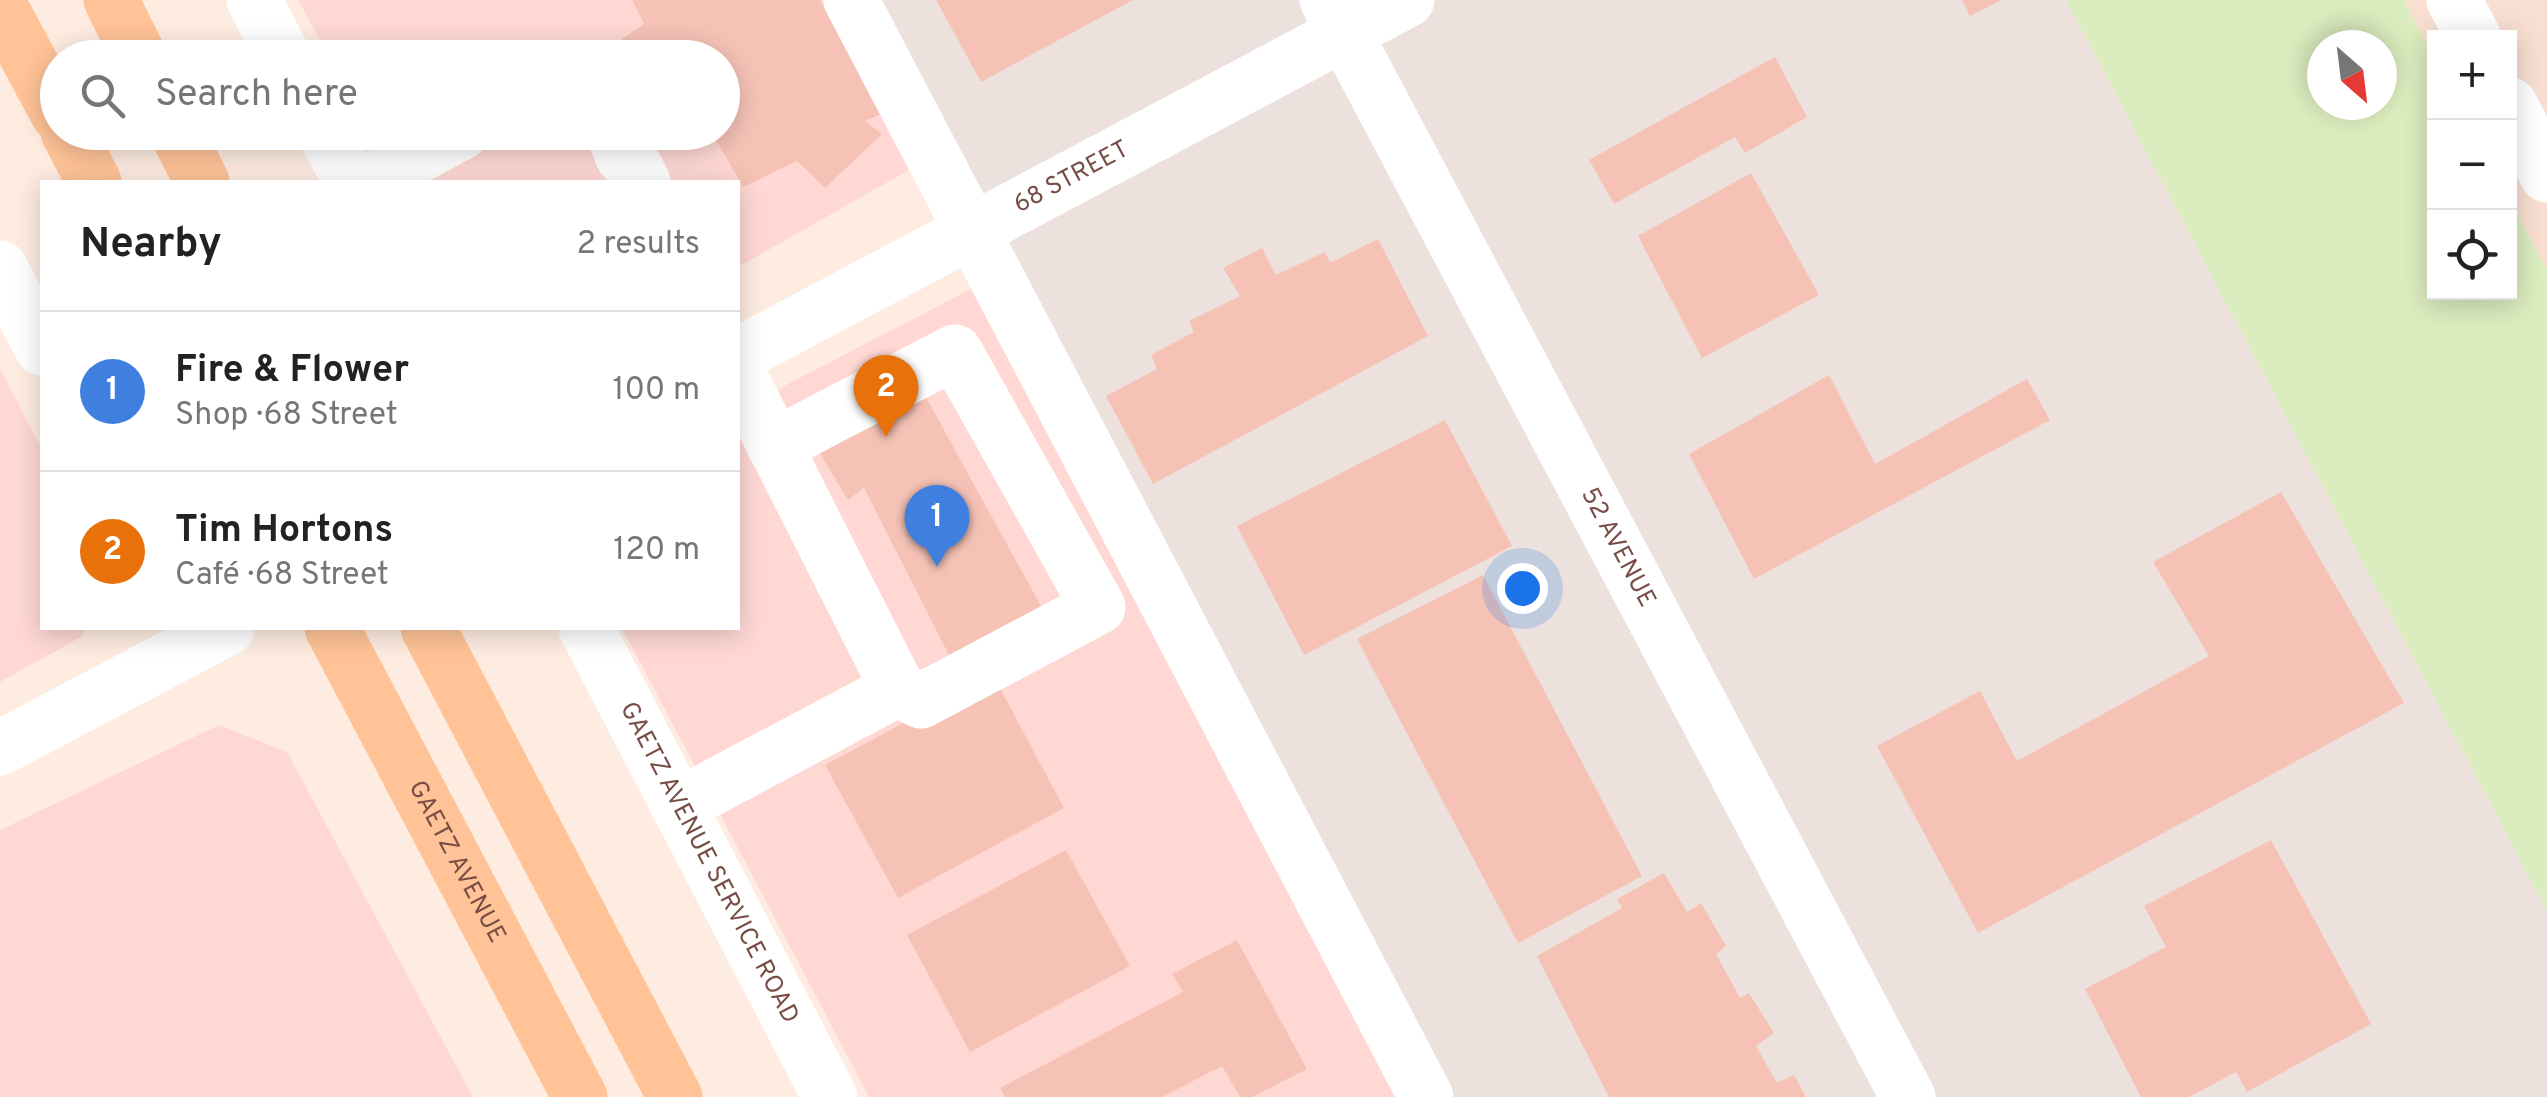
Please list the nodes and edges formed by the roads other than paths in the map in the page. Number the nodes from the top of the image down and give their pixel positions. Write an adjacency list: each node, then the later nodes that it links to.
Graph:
1 (110, 0): 9 (main road)
2 (254, 0): 10 (street)
3 (851, 0): 24 (street)
4 (1407, 0): 7 (street, 68 STREET)
5 (2454, 0): 8 (street)
6 (0, 6): 11 (main road)
7 (1336, 17): 24 (street, 68 STREET); 41 (street, 52 AVENUE)
8 (2470, 30)
9 (131, 40)
10 (275, 40)
11 (40, 80)
12 (2517, 117): 18 (street)
13 (77, 150): 19 (main road)
14 (186, 150): 20 (main road)
15 (334, 150): 21 (street)
16 (428, 150): 22 (street)
17 (620, 150): 23 (street)
18 (2547, 175)
19 (93, 180)
20 (201, 180)
21 (350, 180)
22 (372, 180)
23 (642, 180)
24 (971, 233): 27 (street, 68 STREET); 40 (street)
25 (0, 268): 26 (street)
26 (40, 344)
27 (740, 354)
28 (740, 377): 29 (street)
29 (774, 446): 34 (street); 34 (street)
30 (333, 630): 37 (main road, GAETZ AVENUE)
31 (429, 630): 38 (main road)
32 (587, 630): 36 (street, GAETZ AVENUE SERVICE ROAD)
33 (205, 633): 35 (street)
34 (898, 689): 36 (street)
35 (0, 748)
36 (678, 806): 39 (street, GAETZ AVENUE SERVICE ROAD)
37 (580, 1097)
38 (675, 1097)
39 (830, 1097)
40 (1426, 1097)
41 (1908, 1097)

